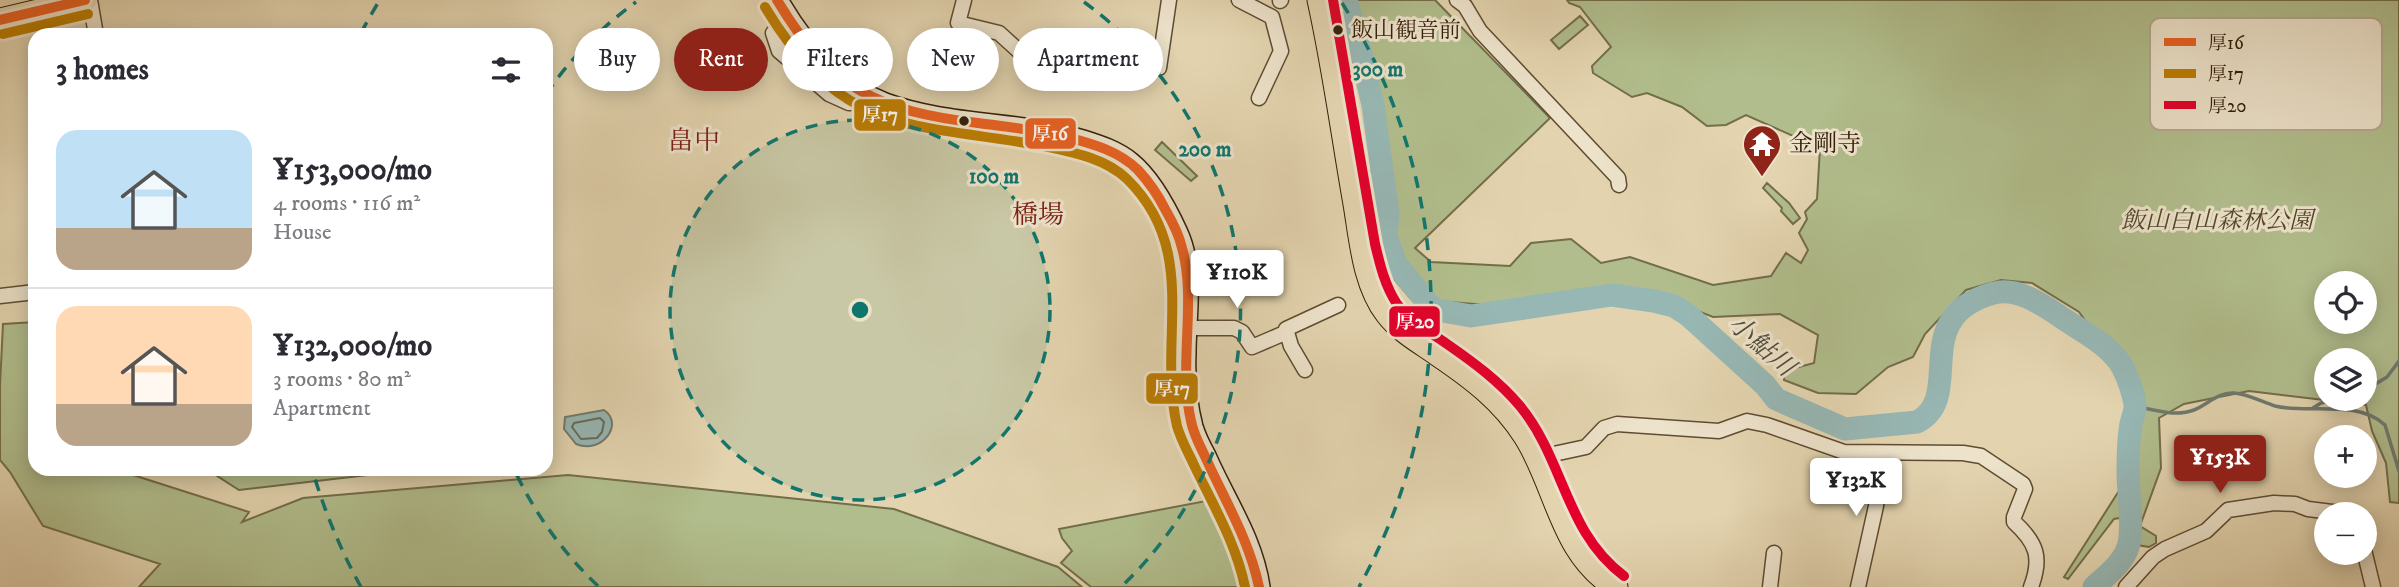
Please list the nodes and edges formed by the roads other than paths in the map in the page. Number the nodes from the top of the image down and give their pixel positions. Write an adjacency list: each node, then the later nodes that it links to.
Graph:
1 (85, 0): 9 (main road)
2 (90, 0): 10 (street)
3 (777, 0): 11 (street)
4 (964, 0): 5 (street)
5 (1169, 0)
6 (1239, 0): 17 (street)
7 (1320, 0): 26 (main road)
8 (1457, 0): 18 (street)
9 (0, 20)
10 (95, 28)
11 (793, 28)
12 (773, 33): 13 (street)
13 (782, 54)
14 (826, 91): 15 (street)
15 (856, 91)
16 (861, 91): 22 (street)
17 (1259, 98)
18 (1619, 185)
19 (28, 293): 20 (street)
20 (0, 296)
21 (1338, 305): 23 (street)
22 (1187, 328): 23 (street); 30 (street)
23 (1287, 332): 24 (street)
24 (1305, 370)
25 (1882, 453): 26 (street); 33 (street); 34 (street)
26 (1535, 458): 31 (main road)
27 (2314, 510): 35 (street)
28 (1773, 553): 32 (street)
29 (2368, 565): 36 (street)
30 (1259, 587)
31 (1616, 587)
32 (1770, 587)
33 (1858, 587)
34 (2031, 587)
35 (2126, 587)
36 (2374, 587)

